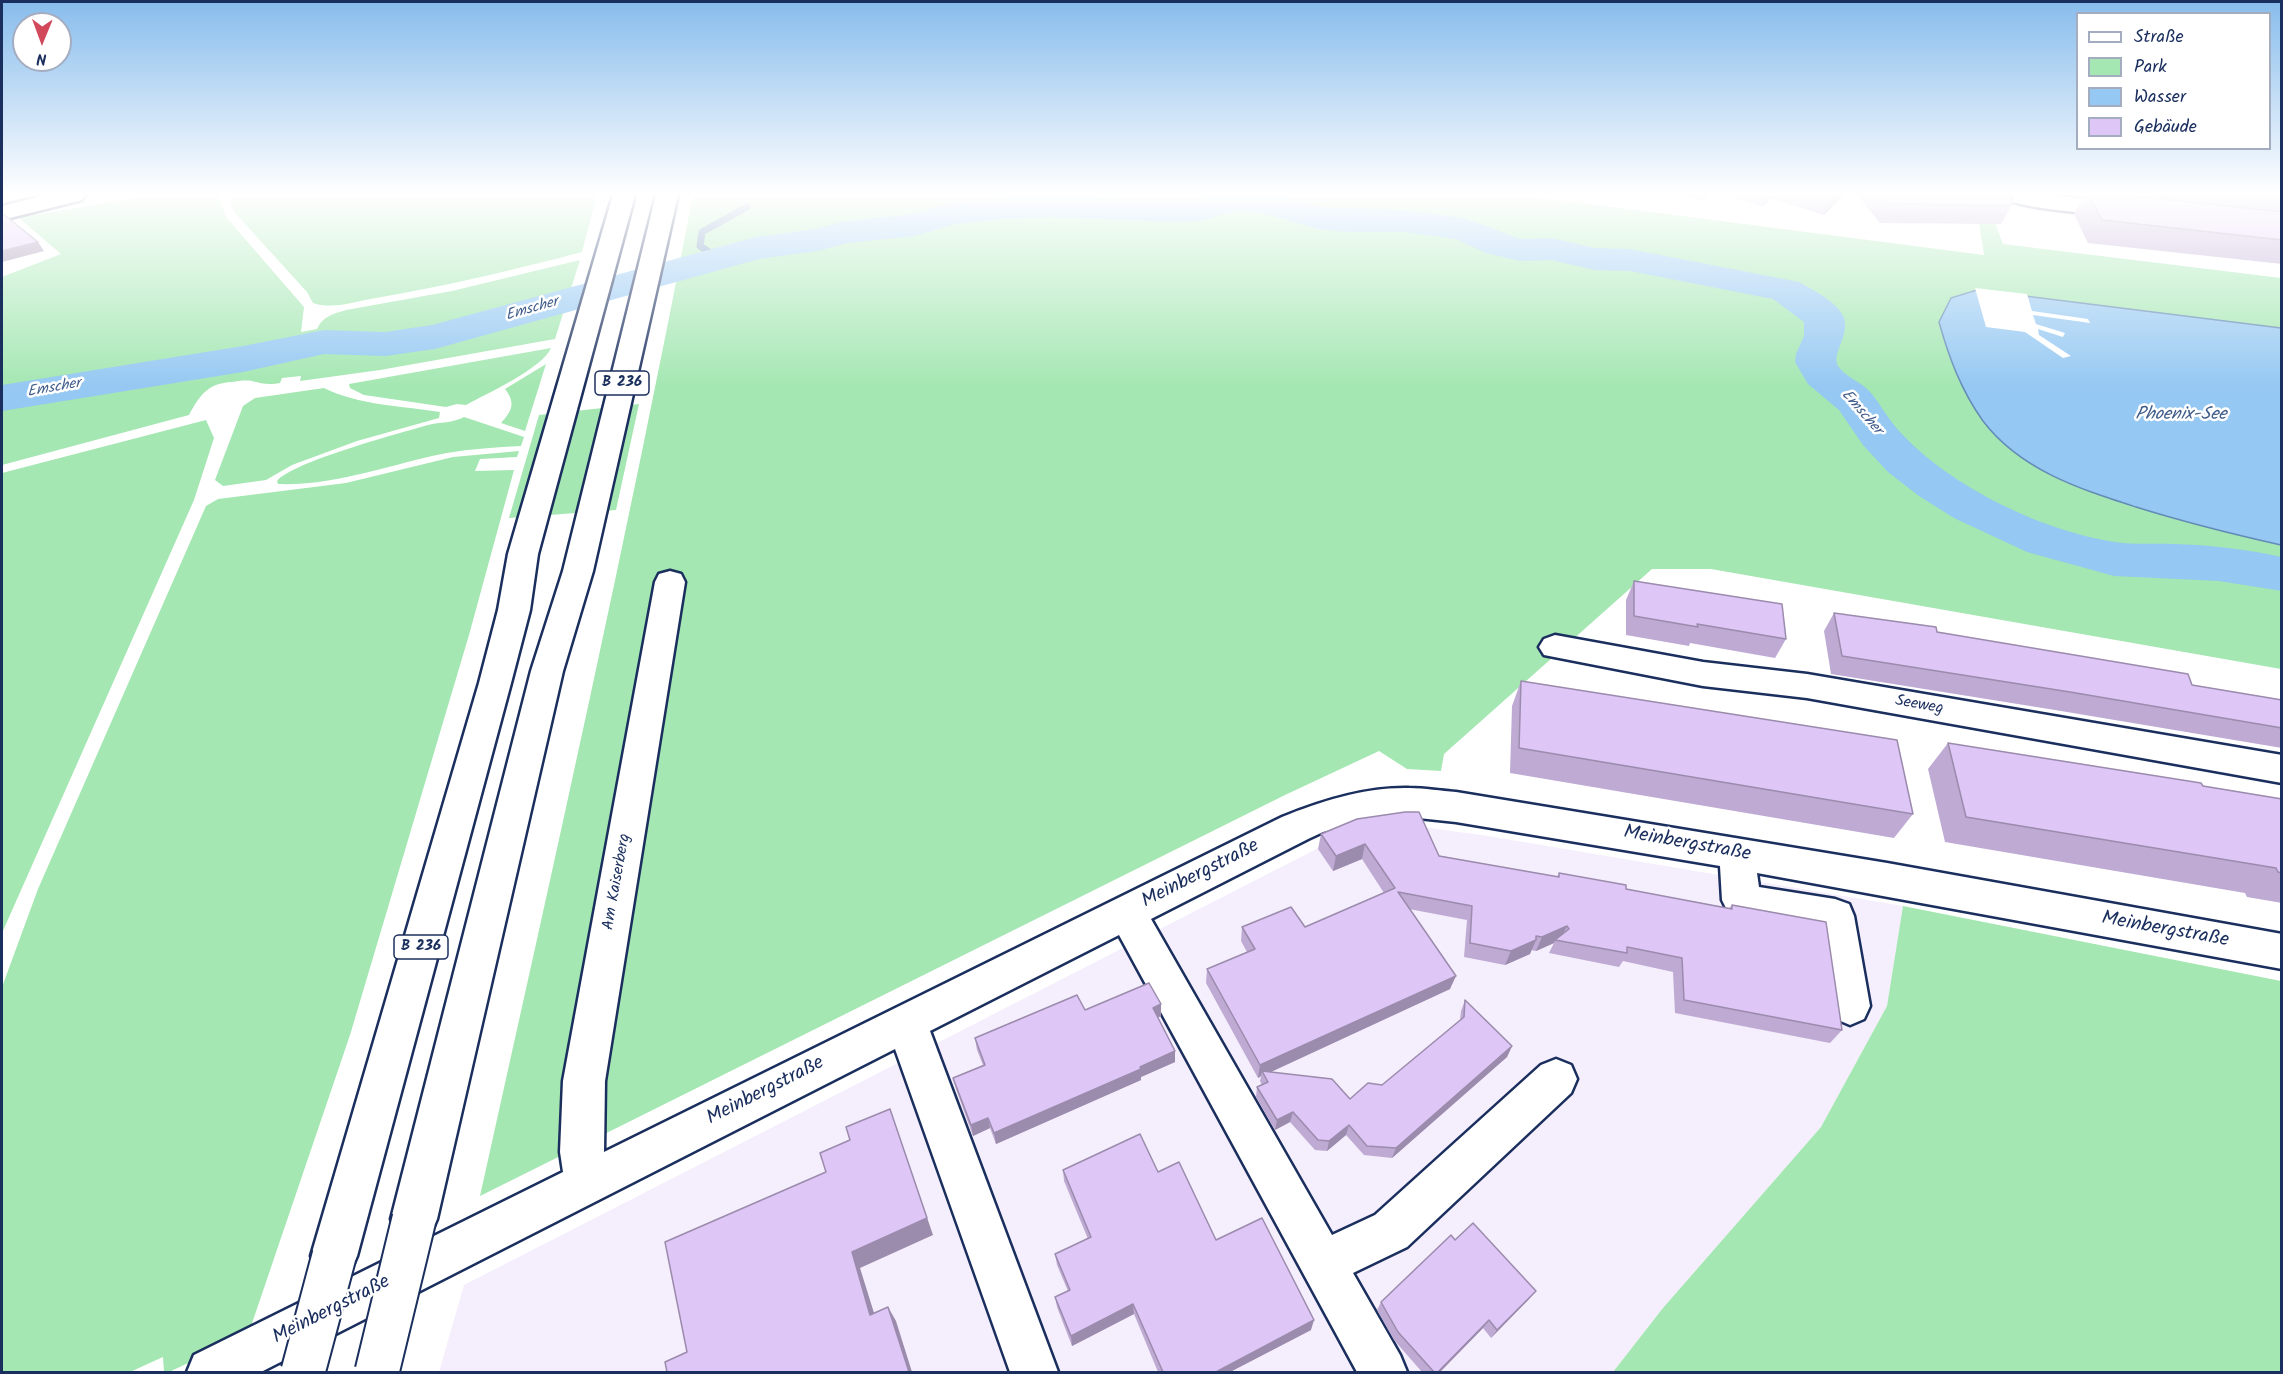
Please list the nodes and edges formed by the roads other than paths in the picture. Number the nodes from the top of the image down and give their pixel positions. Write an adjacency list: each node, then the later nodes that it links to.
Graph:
1 (606, 259): 15 (main road, B 236, bridge)
2 (652, 259): 16 (main road, B 236, bridge)
3 (670, 582): 12 (main road, Am Kaiserberg)
4 (1556, 647): 5 (main road, Seeweg)
5 (2282, 769)
6 (1737, 854): 7 (main road, Meinbergstraße); 8 (main road, Meinbergstraße); 9 (main road)
7 (1127, 913): 10 (main road, Meinbergstraße); 13 (main road)
8 (2282, 952)
9 (1850, 1006)
10 (906, 1022): 12 (main road, Meinbergstraße); 17 (main road)
11 (1556, 1079): 13 (main road)
12 (587, 1183): 14 (main road, Meinbergstraße)
13 (1322, 1264): 18 (main road)
14 (211, 1372)
15 (303, 1372)
16 (377, 1372)
17 (1034, 1372)
18 (1383, 1372)

